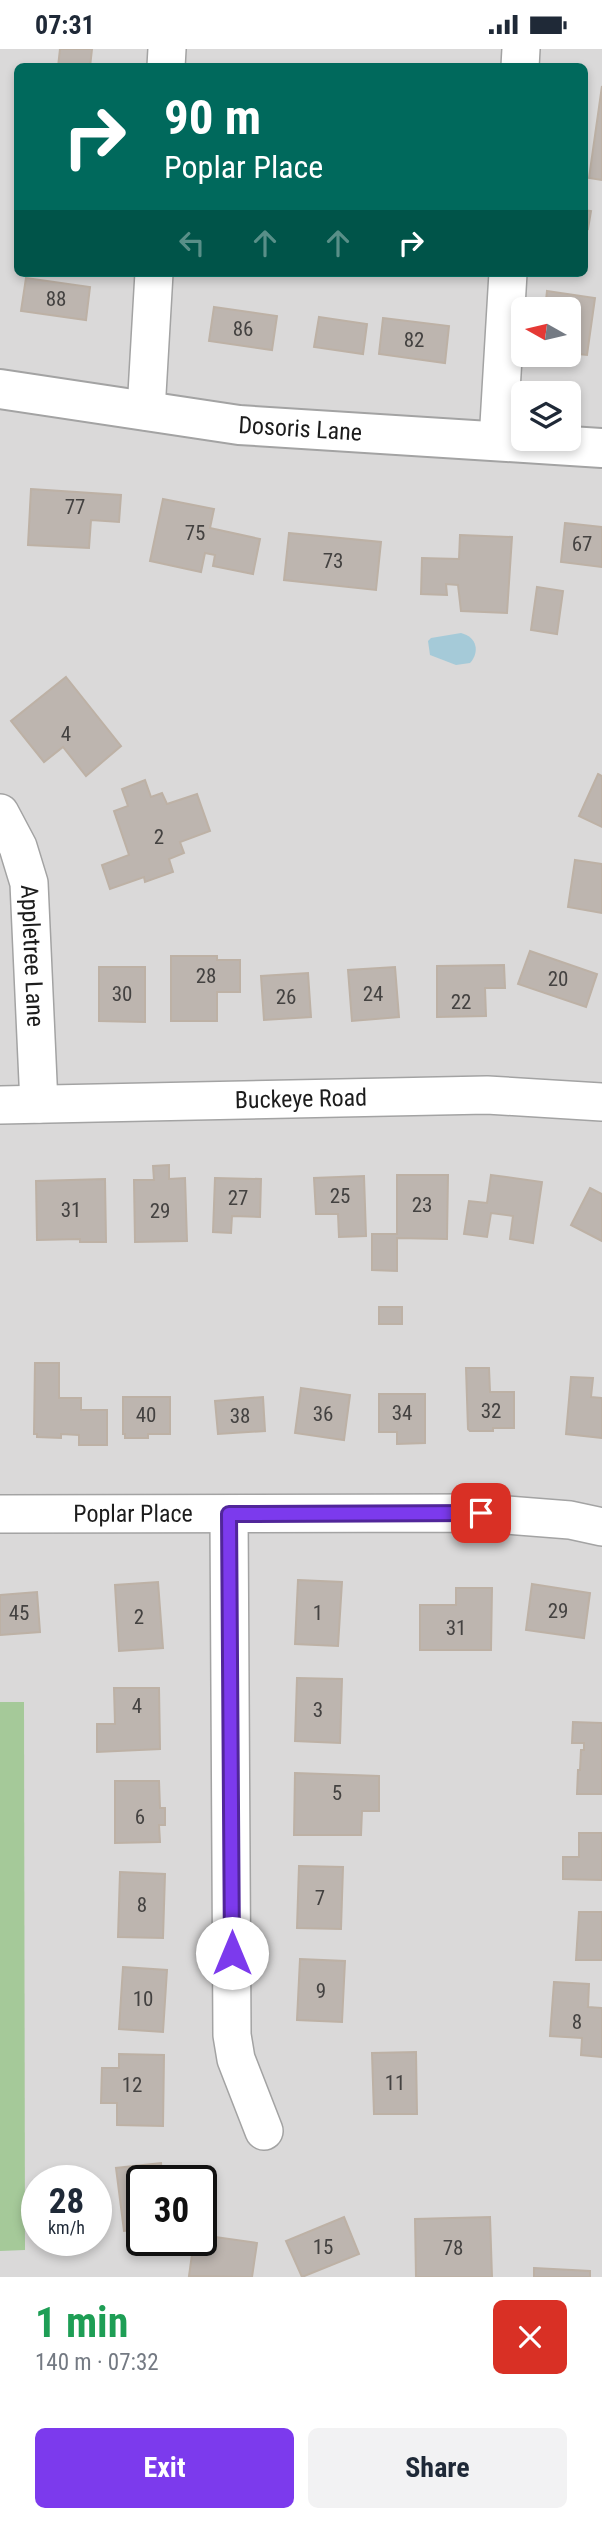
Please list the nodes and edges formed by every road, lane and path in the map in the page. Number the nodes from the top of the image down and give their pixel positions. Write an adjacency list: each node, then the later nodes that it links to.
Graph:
1 (154, 277): 4 (street)
2 (508, 277): 5 (street)
3 (0, 389): 4 (street, Dosoris Lane)
4 (146, 411): 5 (street, Dosoris Lane)
5 (498, 441): 6 (street, Dosoris Lane)
6 (602, 448)
7 (0, 813): 9 (street, Appletree Lane)
8 (602, 1102): 9 (street, Buckeye Road)
9 (39, 1104): 10 (street, Buckeye Road)
10 (0, 1105)
11 (0, 1514): 12 (street, Poplar Place)
12 (229, 1514): 13 (street, Poplar Place); 14 (street)
13 (602, 1527)
14 (264, 2131)

